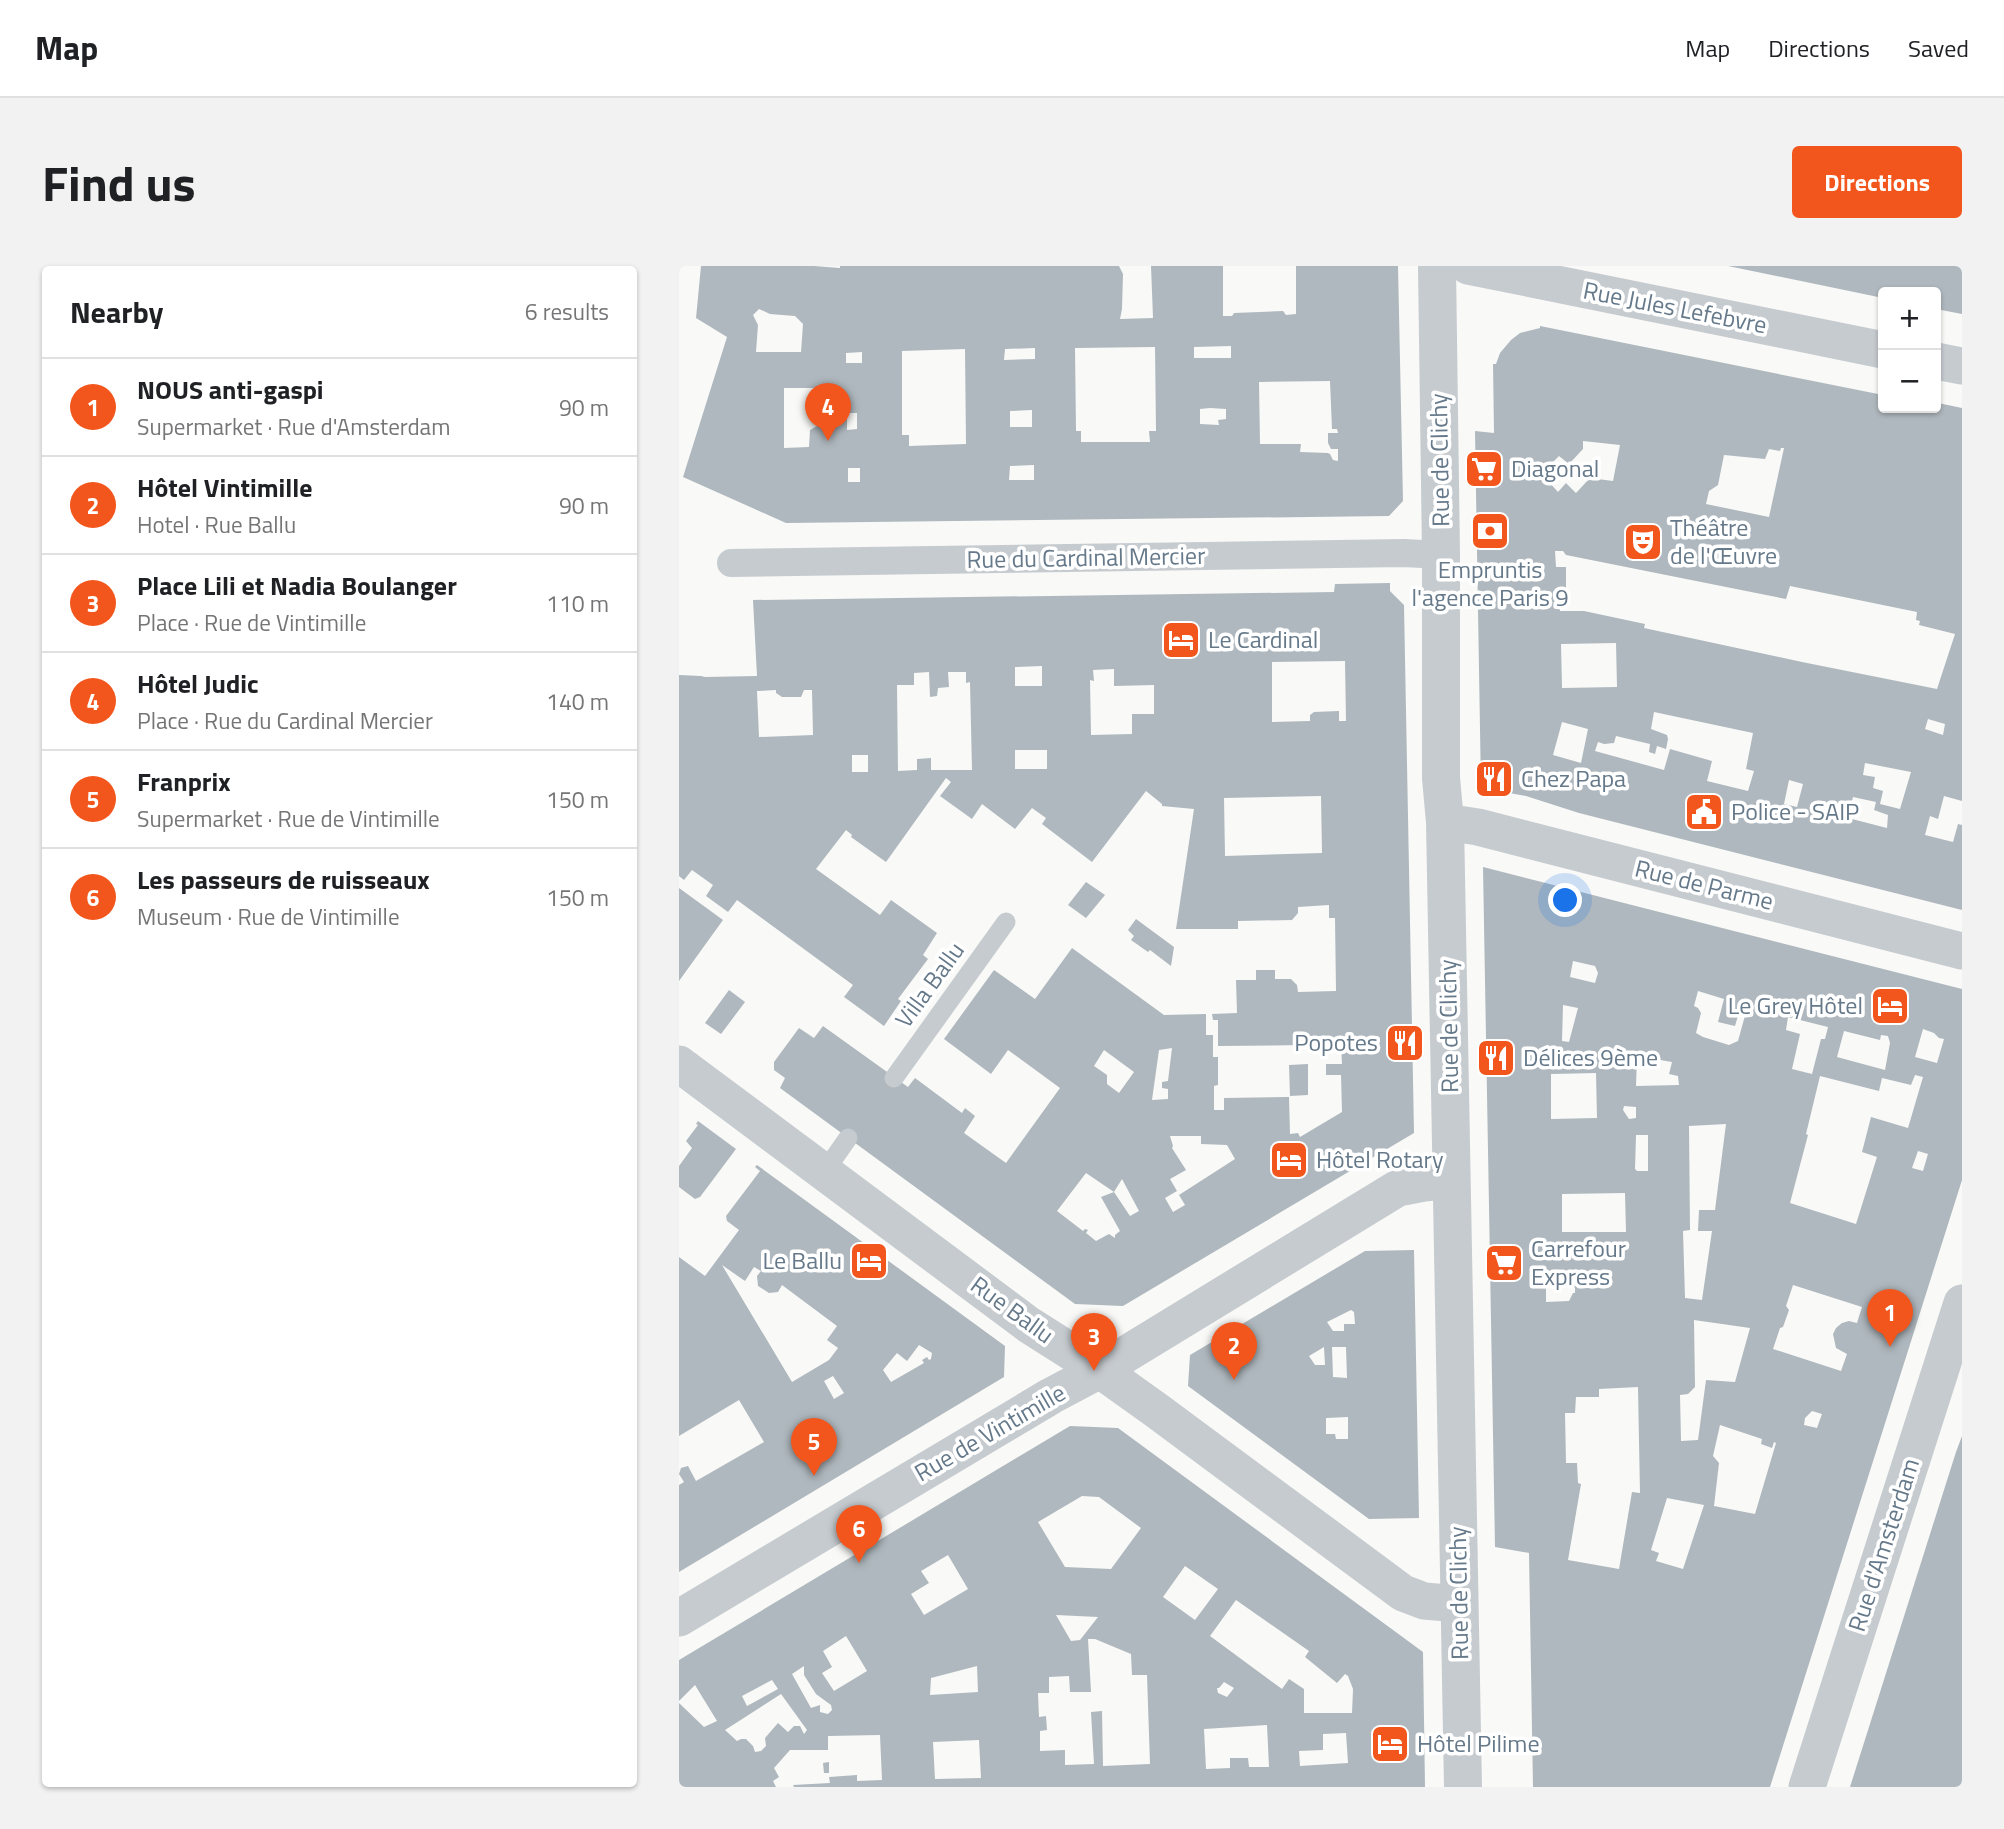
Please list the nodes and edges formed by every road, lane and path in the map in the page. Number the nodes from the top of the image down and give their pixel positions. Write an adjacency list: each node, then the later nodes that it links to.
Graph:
1 (1437, 266): 6 (street, Rue de Clichy)
2 (1468, 266): 3 (street, Rue Jules Lefebvre)
3 (1878, 349)
4 (1941, 361): 5 (street)
5 (1962, 366)
6 (1441, 555): 7 (street, Rue du Cardinal Mercier); 8 (street, Rue de Clichy)
7 (730, 563)
8 (1445, 821): 10 (street, Rue de Parme); 15 (street, Rue de Clichy)
9 (1006, 922): 12 (lane, Villa Ballu)
10 (1962, 951)
11 (679, 1064): 14 (street, Rue Ballu)
12 (894, 1078)
13 (848, 1138): 14 (lane)
14 (825, 1171): 17 (street, Rue Ballu)
15 (1451, 1180): 17 (street, Rue de Vintimille); 18 (street, Rue de Clichy)
16 (1962, 1303): 21 (street, Rue d'Amsterdam)
17 (1100, 1370): 18 (street, Rue Ballu); 19 (street, Rue de Vintimille)
18 (1459, 1604): 20 (street, Rue de Clichy)
19 (679, 1618)
20 (1463, 1787)
21 (1807, 1787)

